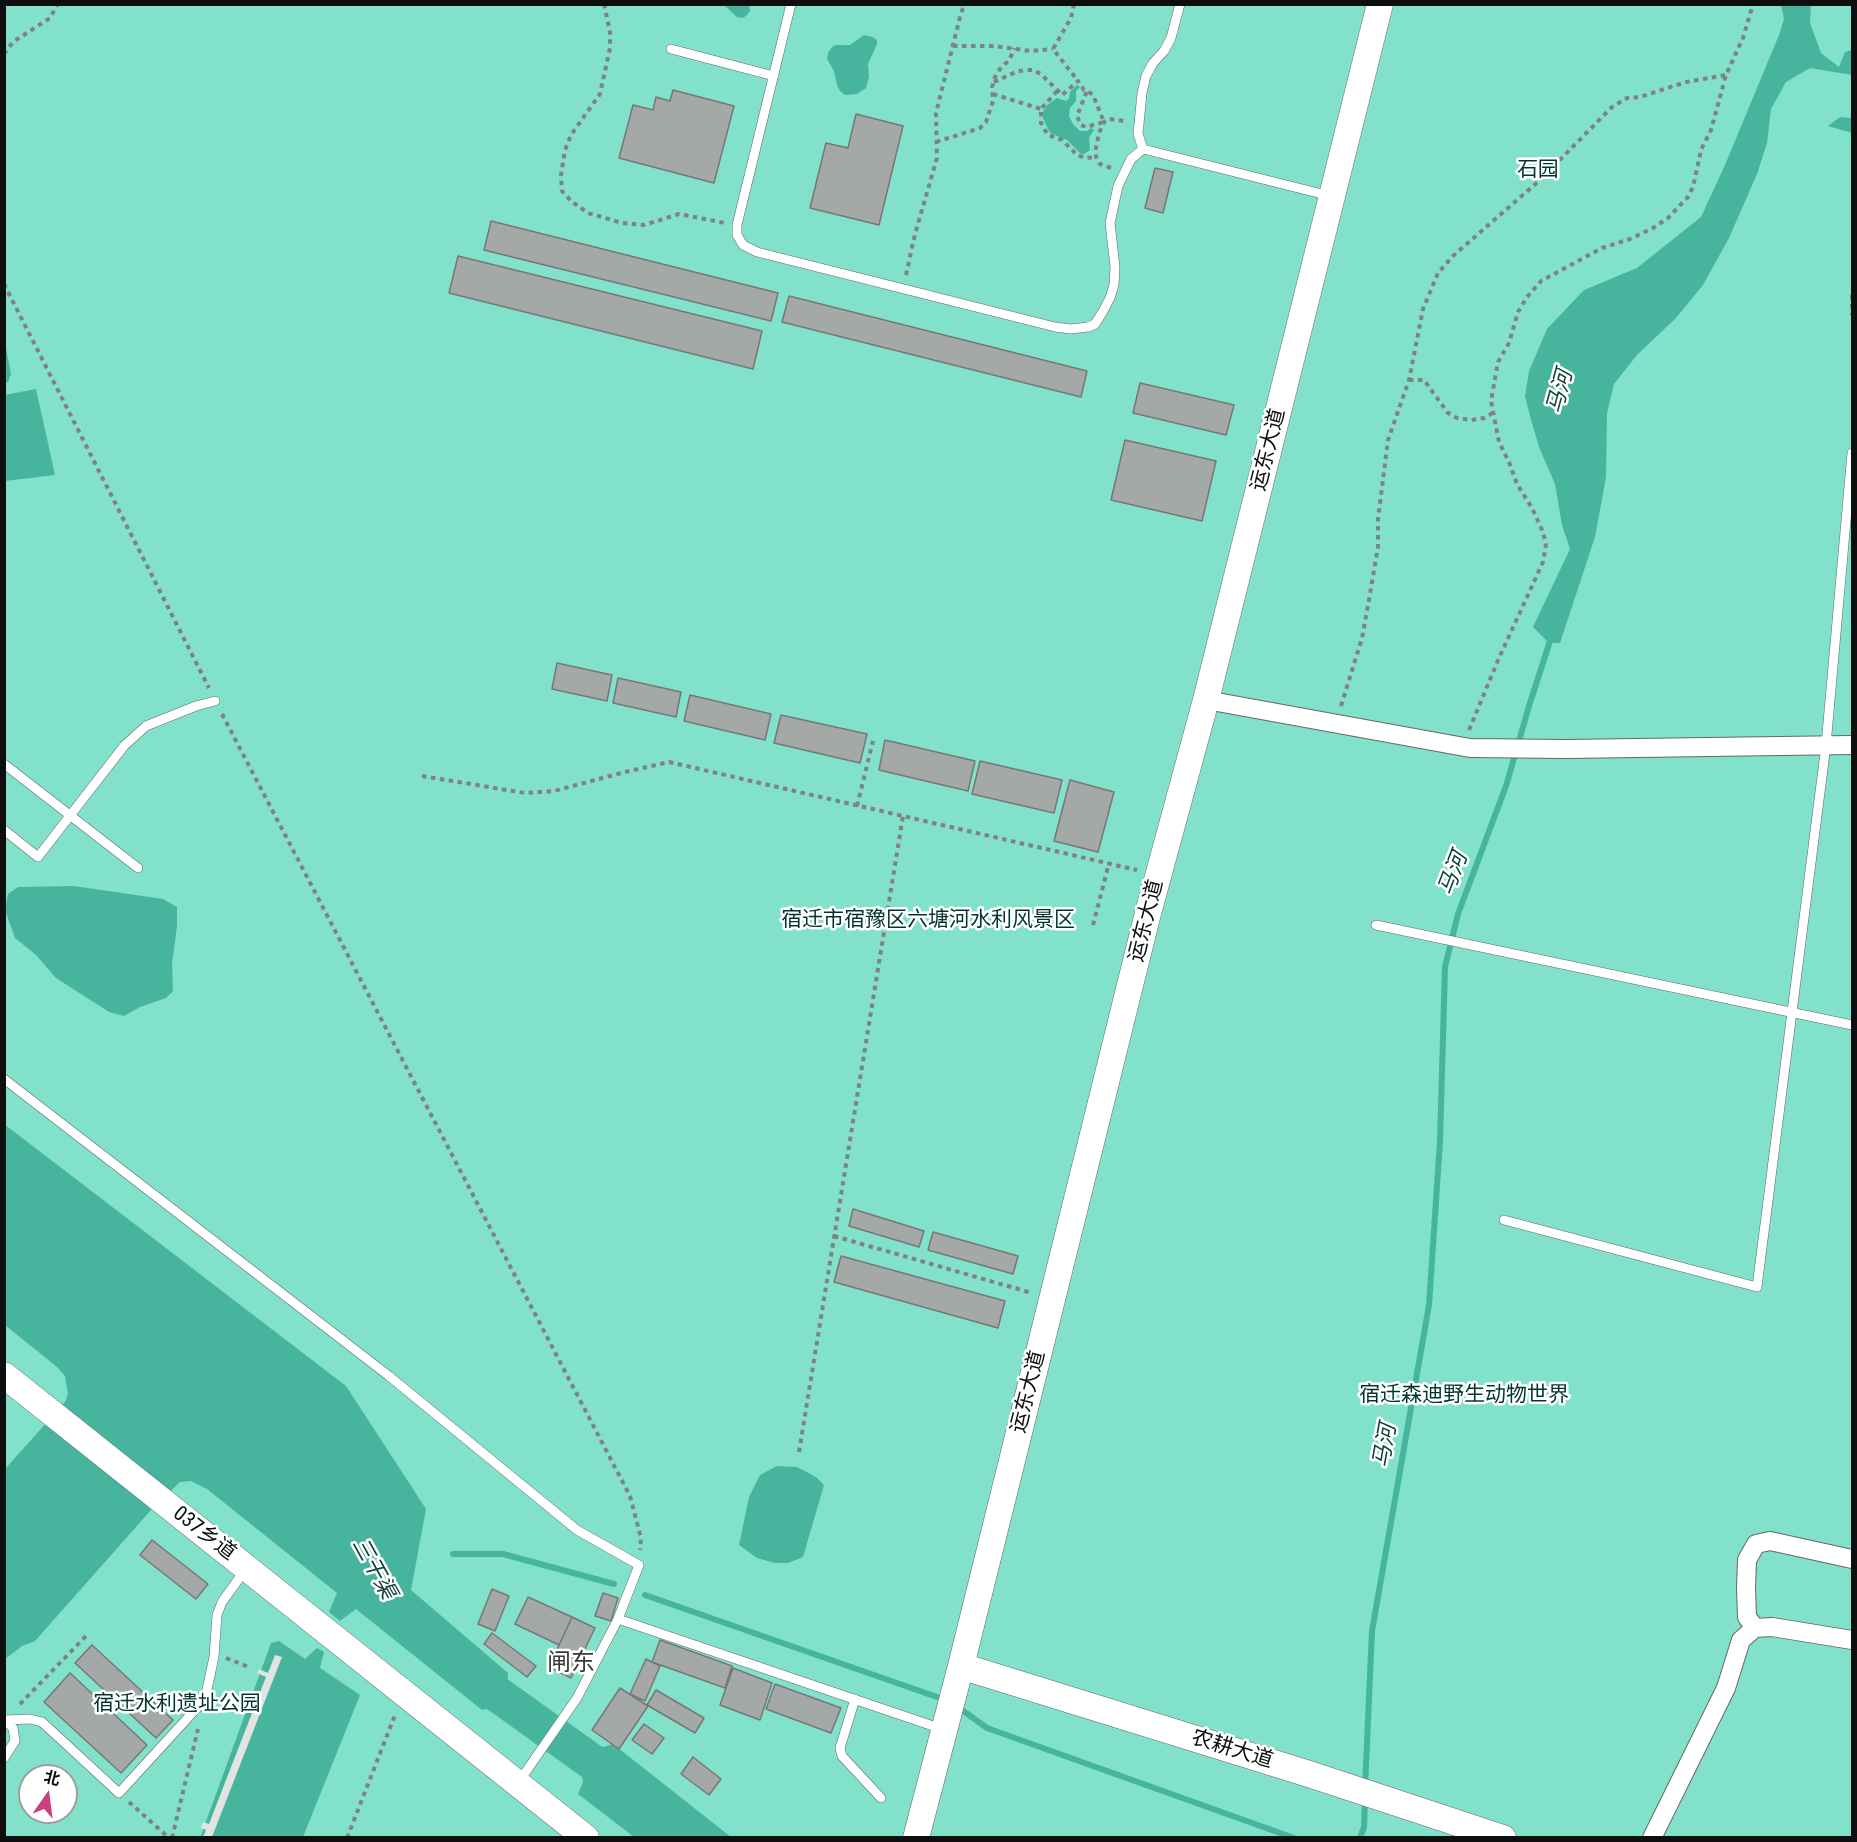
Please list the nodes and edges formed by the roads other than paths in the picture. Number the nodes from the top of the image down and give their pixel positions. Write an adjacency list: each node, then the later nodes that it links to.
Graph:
1 (791, 4): 5 (lane)
2 (1180, 4): 6 (lane)
3 (1380, 4): 7 (main road, 运东大道)
4 (670, 49): 5 (lane)
5 (774, 76): 6 (lane)
6 (1143, 149): 7 (lane)
7 (1332, 196): 9 (main road, 运东大道)
8 (1852, 453): 11 (lane)
9 (1206, 700): 11 (street); 28 (main road, 运东大道)
10 (215, 701): 14 (lane)
11 (1826, 745): 12 (street); 18 (lane)
12 (1852, 745)
13 (4, 764): 14 (lane)
14 (71, 815): 15 (lane); 16 (lane)
15 (4, 830)
16 (138, 868)
17 (1376, 925): 18 (lane)
18 (1792, 1012): 19 (lane); 21 (lane)
19 (1852, 1025)
20 (4, 1079): 25 (lane)
21 (1504, 1220)
22 (4, 1375): 24 (main road, 037乡道)
23 (1852, 1559): 26 (street)
24 (247, 1568): 30 (lane); 33 (main road, 037乡道)
25 (618, 1619): 29 (lane); 33 (lane)
26 (1755, 1628): 27 (street); 38 (street)
27 (1852, 1640)
28 (961, 1666): 31 (main road, 运东大道); 37 (main road, 农耕大道)
29 (855, 1699): 31 (lane); 34 (lane)
30 (5, 1720): 32 (lane)
31 (945, 1730): 36 (main road, 运东大道)
32 (4, 1758)
33 (524, 1774): 35 (main road, 037乡道)
34 (881, 1798)
35 (586, 1838)
36 (916, 1838)
37 (1503, 1838)
38 (1652, 1838)

